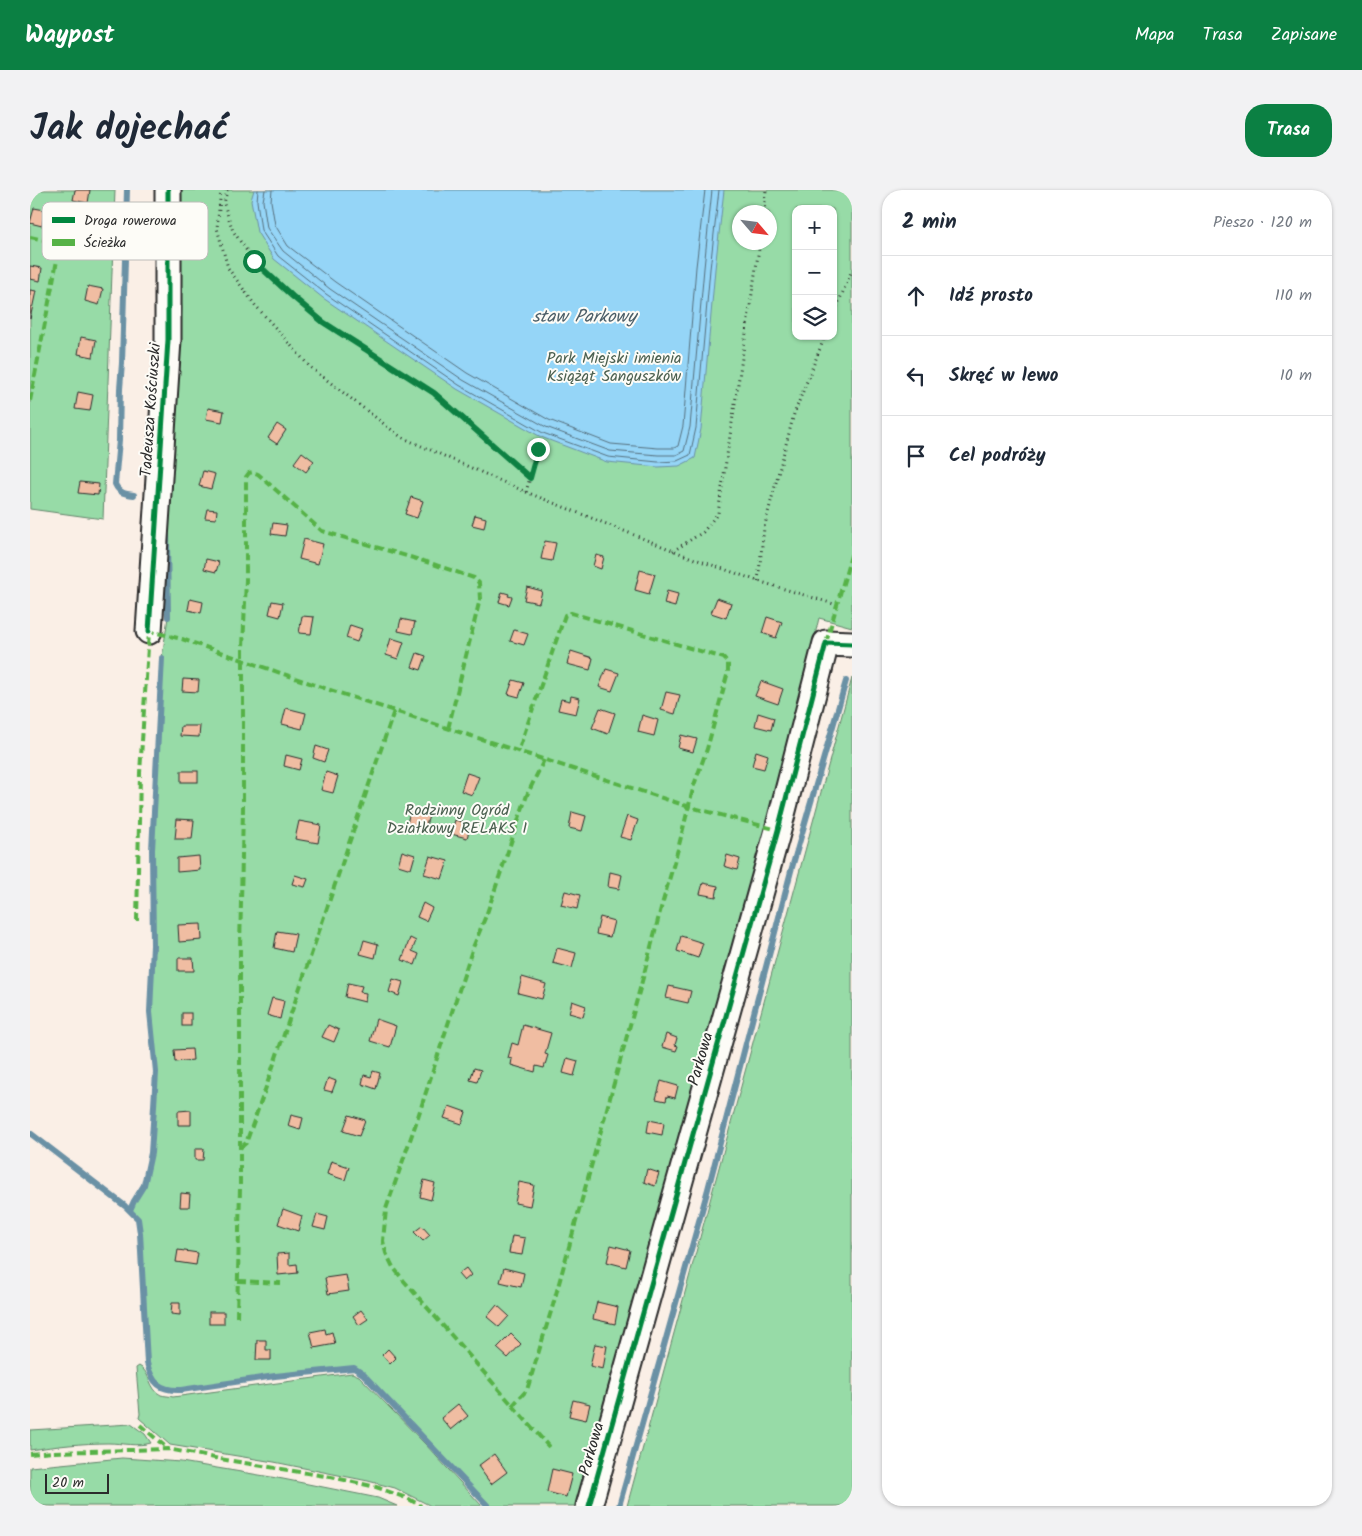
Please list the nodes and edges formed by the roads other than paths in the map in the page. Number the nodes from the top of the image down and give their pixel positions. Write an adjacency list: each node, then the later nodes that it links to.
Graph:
1 (168, 260): 2 (street, Tadeusza Kościuszki)
2 (149, 631)
3 (852, 644): 4 (street, Parkowa)
4 (589, 1506)

